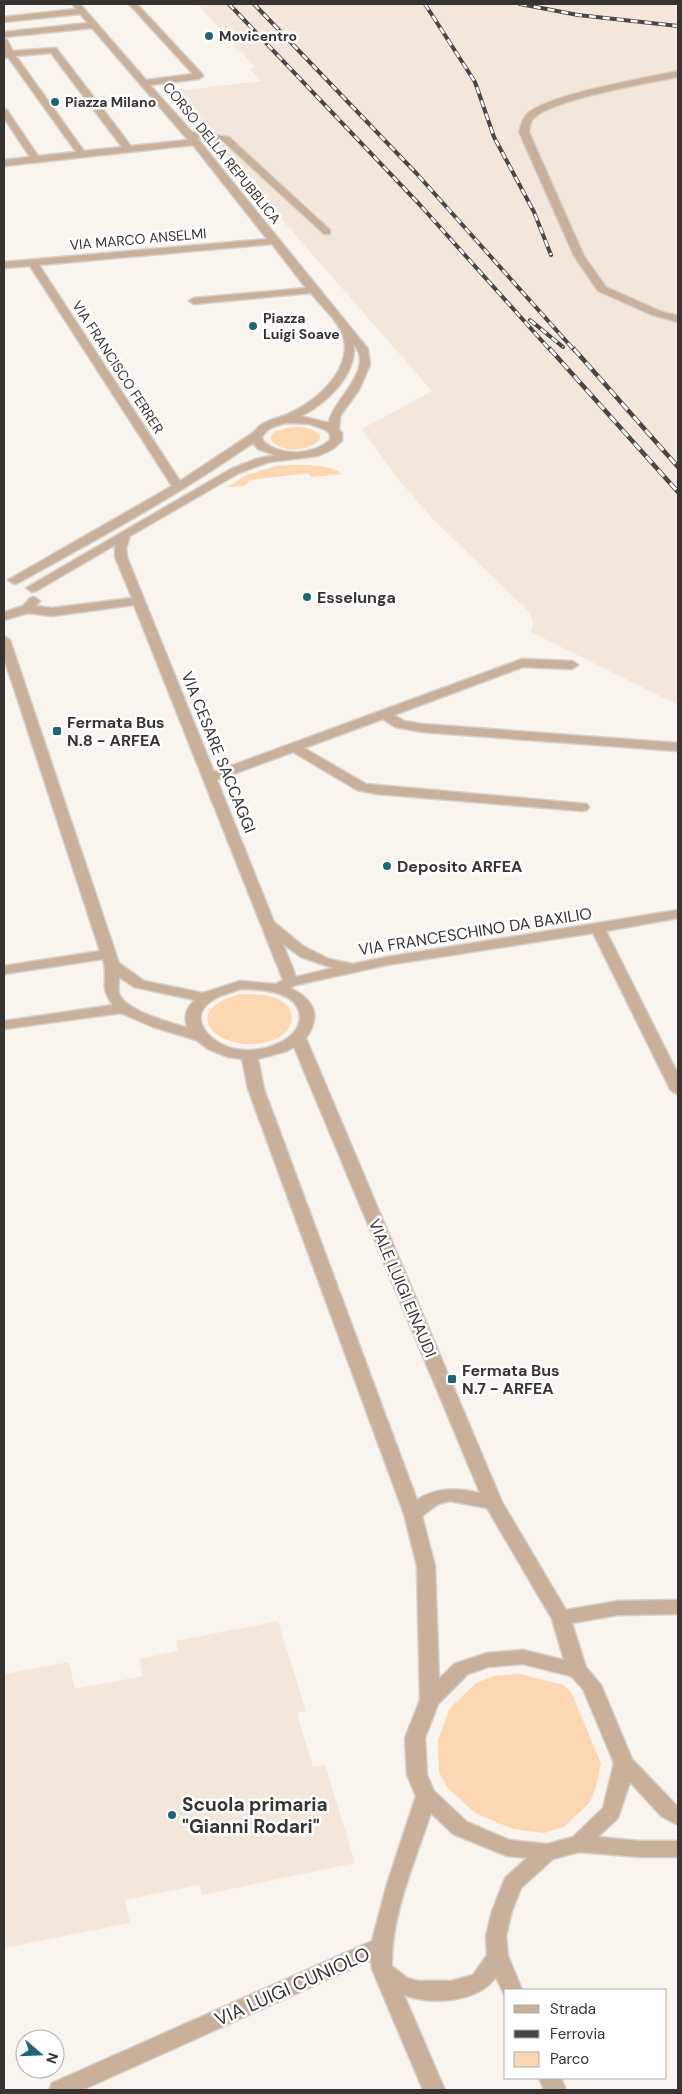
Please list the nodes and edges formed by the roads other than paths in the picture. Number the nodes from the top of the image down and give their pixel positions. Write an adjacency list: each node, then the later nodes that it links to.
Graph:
1 (133, 4): 11 (street)
2 (79, 7): 3 (street); 5 (street, CORSO DELLA REPUBBLICA)
3 (48, 15): 4 (street); 6 (street)
4 (4, 20)
5 (94, 25): 6 (street); 11 (street, CORSO DELLA REPUBBLICA)
6 (60, 29): 7 (street)
7 (4, 36)
8 (4, 42): 9 (street)
9 (7, 55): 14 (street); 15 (street)
10 (678, 74): 24 (street)
11 (144, 83): 13 (street, CORSO DELLA REPUBBLICA)
12 (4, 112): 16 (street)
13 (193, 138): 14 (street); 18 (street); 19 (street, CORSO DELLA REPUBBLICA)
14 (128, 149): 15 (street)
15 (82, 155): 16 (street)
16 (36, 160): 17 (street)
17 (4, 163)
18 (327, 232)
19 (274, 241): 20 (street, VIA MARCO ANSELMI); 22 (street, CORSO DELLA REPUBBLICA)
20 (33, 262): 21 (street, VIA MARCO ANSELMI); 30 (street, VIA FRANCISCO FERRER)
21 (4, 265)
22 (313, 290): 23 (street); 25 (street, CORSO DELLA REPUBBLICA)
23 (194, 301)
24 (678, 319)
25 (341, 324): 26 (street, CORSO DELLA REPUBBLICA); 27 (street, CORSO DELLA REPUBBLICA)
26 (284, 420): 27 (street); 28 (street, CORSO DELLA REPUBBLICA)
27 (334, 430): 29 (street)
28 (257, 436): 29 (street); 30 (street)
29 (300, 455): 31 (street)
30 (178, 487): 32 (street)
31 (125, 535): 33 (street); 34 (street, VIA CESARE SACCAGGI)
32 (9, 580): 33 (street)
33 (32, 588): 35 (street)
34 (140, 601): 35 (street); 42 (street, VIA CESARE SACCAGGI)
35 (28, 608): 36 (street)
36 (4, 616)
37 (4, 640): 47 (street)
38 (572, 665): 39 (street)
39 (384, 714): 40 (street); 41 (street)
40 (294, 747): 42 (street); 43 (street)
41 (678, 747)
42 (210, 778): 45 (street, VIA CESARE SACCAGGI)
43 (582, 807)
44 (678, 914): 46 (street, VIA FRANCESCHINO DA BAXILIO)
45 (269, 922): 48 (street); 50 (street, VIA CESARE SACCAGGI)
46 (598, 928): 48 (street, VIA FRANCESCHINO DA BAXILIO); 57 (street)
47 (110, 959): 49 (street); 51 (street); 52 (street)
48 (355, 968): 50 (street, VIA FRANCESCHINO DA BAXILIO)
49 (4, 970)
50 (285, 985): 51 (street); 55 (street)
51 (205, 998): 54 (street)
52 (123, 1008): 53 (street); 54 (street)
53 (4, 1025)
54 (198, 1036): 56 (street)
55 (298, 1038): 56 (street); 58 (street, VIALE LUIGI EINAUDI)
56 (249, 1054): 59 (street)
57 (678, 1089)
58 (493, 1503): 59 (street); 61 (street, VIALE LUIGI EINAUDI)
59 (413, 1514): 63 (street)
60 (678, 1607): 61 (street)
61 (561, 1618): 62 (street, VIALE LUIGI EINAUDI)
62 (577, 1670): 63 (street); 64 (street)
63 (430, 1700): 65 (street)
64 (624, 1763): 66 (street); 67 (street)
65 (426, 1796): 69 (street); 70 (street, VIA LUIGI CUNIOLO)
66 (678, 1817)
67 (579, 1844): 68 (street); 69 (street)
68 (678, 1849)
69 (547, 1852): 71 (street)
70 (381, 1946): 72 (street); 74 (street, VIA LUIGI CUNIOLO)
71 (498, 1956): 72 (street); 73 (street)
72 (382, 1969): 75 (street)
73 (512, 1989)
74 (60, 2090)
75 (434, 2090)

